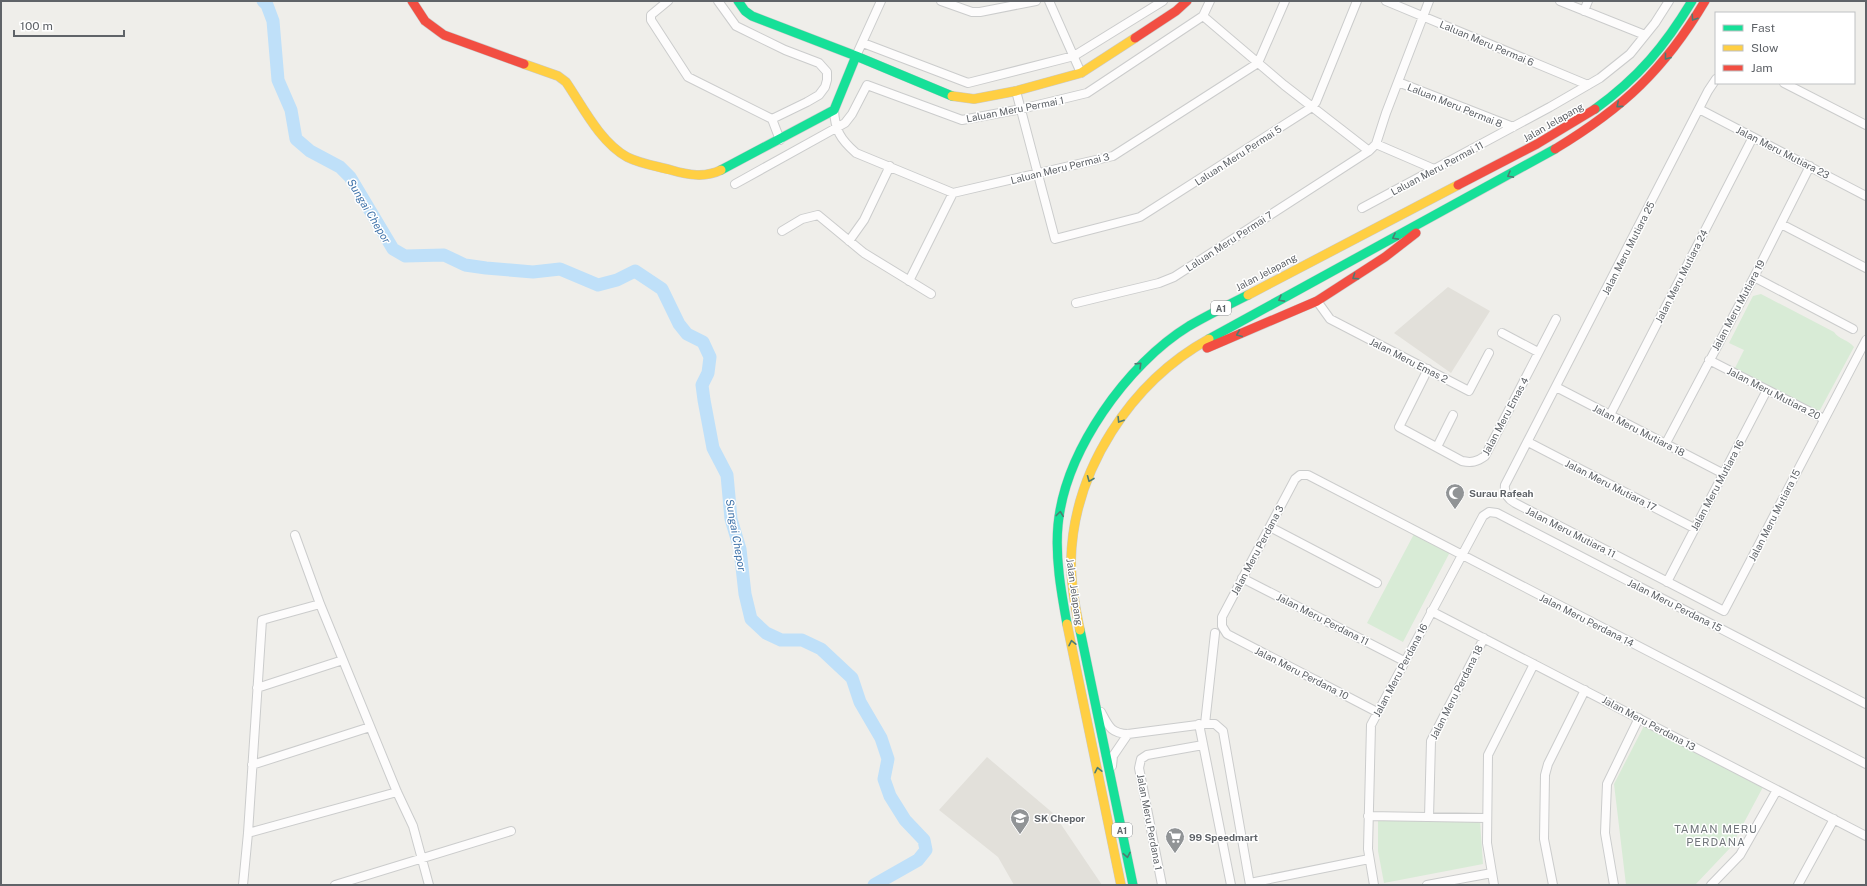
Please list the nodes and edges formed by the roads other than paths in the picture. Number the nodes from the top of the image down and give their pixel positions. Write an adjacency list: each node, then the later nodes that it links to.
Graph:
1 (412, 1): 44 (main road)
2 (668, 1): 39 (street)
3 (718, 1): 39 (street)
4 (738, 1): 26 (main road)
5 (880, 1): 25 (street)
6 (941, 1): 7 (street)
7 (1036, 1)
8 (1049, 1): 27 (street)
9 (1163, 1): 27 (street)
10 (1188, 1): 29 (main road)
11 (1210, 1): 22 (street)
12 (1285, 1): 28 (street)
13 (1357, 1): 35 (street)
14 (1386, 1): 23 (street, Laluan Meru Permai 6)
15 (1429, 1): 23 (street)
16 (1560, 1): 21 (street)
17 (1588, 1): 21 (street)
18 (1669, 1): 24 (street, Laluan Meru Permai 11)
19 (1692, 1): 131 (main road, Jalan Jelapang / A1, one-way to 19)
20 (1705, 1): 55 (main road, Jalan Jelapang / A1, one-way to 55)
21 (1584, 11): 24 (street)
22 (1203, 16): 28 (street); 36 (street, Laluan Meru Permai 1)
23 (1423, 17): 31 (street); 33 (street, Laluan Meru Permai 6)
24 (1645, 35): 33 (street, Laluan Meru Permai 11)
25 (863, 43): 26 (street); 27 (street)
26 (856, 56): 34 (main road); 38 (main road)
27 (1074, 56): 29 (street)
28 (1258, 63): 35 (street); 50 (street, Laluan Meru Permai 3)
29 (1081, 73): 34 (main road)
30 (1715, 80): 37 (street, Jalan Meru Mutiara 25)
31 (1398, 82): 41 (street, Laluan Meru Permai 8); 45 (street)
32 (1786, 84): 40 (street)
33 (1588, 85): 41 (street, Laluan Meru Permai 11)
34 (1016, 91): 36 (street)
35 (1312, 107): 46 (street); 50 (street, Laluan Meru Permai 5)
36 (1021, 109): 42 (street, Laluan Meru Permai 1); 50 (street)
37 (1699, 109): 43 (street, Jalan Meru Mutiara 23); 74 (street, Jalan Meru Mutiara 25)
38 (834, 110): 42 (street); 44 (main road)
39 (772, 119): 44 (street)
40 (1866, 125)
41 (1512, 127): 49 (street, Laluan Meru Permai 11)
42 (836, 129): 47 (street); 51 (street, Laluan Meru Permai 1)
43 (1753, 137): 48 (street, Jalan Meru Mutiara 23); 76 (street, Jalan Meru Mutiara 24)
44 (780, 140)
45 (1376, 144): 46 (street, Laluan Meru Permai 7); 49 (street)
46 (1369, 151): 64 (street, Laluan Meru Permai 7)
47 (890, 166): 52 (street); 58 (street)
48 (1810, 166): 53 (street, Jalan Meru Mutiara 23); 56 (street, Jalan Meru Mutiara 19)
49 (1434, 169): 54 (street, Laluan Meru Permai 11)
50 (1038, 174): 52 (street, Laluan Meru Permai 3)
51 (735, 184)
52 (953, 193): 61 (street)
53 (1866, 196)
54 (1362, 208)
55 (1442, 212): 63 (main road, one-way to 63); 73 (main road, Jalan Jelapang / A1, one-way to 73)
56 (1780, 224): 59 (street); 60 (street, Jalan Meru Mutiara 19)
57 (782, 231): 58 (street)
58 (849, 241): 61 (street)
59 (1866, 268)
60 (1754, 277): 66 (street); 71 (street, Jalan Meru Mutiara 19)
61 (909, 281): 62 (street)
62 (931, 294)
63 (1317, 301): 72 (street, Jalan Meru Emas 2); 73 (main road, one-way to 73)
64 (1076, 303)
65 (1556, 319): 69 (street, Jalan Meru Emas 4)
66 (1853, 329)
67 (1502, 333): 69 (street)
68 (1866, 340): 78 (street, Jalan Meru Mutiara 20)
69 (1538, 352): 81 (street, Jalan Meru Emas 4)
70 (1489, 353): 72 (street, Jalan Meru Emas 2)
71 (1709, 360): 75 (street, Jalan Meru Mutiara 20); 80 (street, Jalan Meru Mutiara 19)
72 (1428, 369): 81 (street, Jalan Meru Emas 4)
73 (1164, 370): 103 (main road, Jalan Jelapang / A1, one-way to 103)
74 (1556, 387): 76 (street, Jalan Meru Mutiara 18); 79 (street, Jalan Meru Mutiara 11)
75 (1767, 390): 78 (street, Jalan Meru Mutiara 20); 82 (street, Jalan Meru Mutiara 16)
76 (1610, 414): 80 (street, Jalan Meru Mutiara 18)
77 (1453, 415): 81 (street)
78 (1824, 419): 94 (street, Jalan Meru Mutiara 15)
79 (1528, 442): 86 (street, Jalan Meru Mutiara 17); 90 (street, Jalan Meru Mutiara 11)
80 (1666, 444): 82 (street, Jalan Meru Mutiara 18)
81 (1437, 447)
82 (1722, 473): 86 (street, Jalan Meru Mutiara 16)
83 (1308, 475): 85 (street, Jalan Meru Perdana 3); 88 (street, Jalan Meru Perdana 14)
84 (1483, 516): 88 (street, Jalan Meru Perdana 16); 104 (street, Jalan Meru Perdana 15)
85 (1270, 527): 89 (street, Jalan Meru Perdana 3); 91 (street)
86 (1694, 528): 90 (street, Jalan Meru Mutiara 16)
87 (295, 535): 92 (street)
88 (1462, 555): 93 (street, Jalan Meru Perdana 16); 111 (street, Jalan Meru Perdana 14)
89 (1242, 578): 96 (street, Jalan Meru Perdana 3); 99 (street, Jalan Meru Perdana 11)
90 (1667, 582): 94 (street, Jalan Meru Mutiara 11)
91 (1377, 583)
92 (320, 604): 98 (street); 101 (street)
93 (1431, 611): 97 (street, Jalan Meru Perdana 13); 99 (street, Jalan Meru Perdana 16)
94 (1724, 611)
95 (1215, 634): 107 (street)
96 (1227, 634): 105 (street, Jalan Meru Perdana 10)
97 (1484, 638): 100 (street, Jalan Meru Perdana 13); 117 (street, Jalan Meru Perdana 18)
98 (343, 660): 101 (street); 108 (street)
99 (1404, 661): 105 (street, Jalan Meru Perdana 16)
100 (1534, 664): 102 (street, Jalan Meru Perdana 13); 118 (street)
101 (257, 688): 112 (street)
102 (1585, 690): 106 (street, Jalan Meru Perdana 13); 138 (street)
103 (1095, 701): 109 (street); 113 (main road, Jalan Jelapang / A1)
104 (1866, 704)
105 (1377, 712): 116 (street, Jalan Meru Perdana 16)
106 (1639, 718): 114 (street, Jalan Meru Perdana 13); 139 (street)
107 (1202, 724): 109 (street); 110 (street); 126 (street)
108 (370, 727): 112 (street); 115 (street)
109 (1128, 734): 113 (street)
110 (1203, 745): 133 (street, Jalan Meru Perdana 1); 134 (street)
111 (1866, 764)
112 (252, 765): 121 (street)
113 (1112, 776): 132 (main road, Jalan Jelapang / A1, one-way to 132)
114 (1777, 790): 119 (street, Jalan Meru Perdana 13); 140 (street)
115 (397, 792): 121 (street); 123 (street)
116 (1368, 816): 117 (street); 124 (street, Jalan Meru Perdana 16)
117 (1429, 817): 118 (street)
118 (1487, 818): 125 (street)
119 (1834, 819): 122 (street, Jalan Meru Perdana 13); 141 (street)
120 (511, 831): 123 (street)
121 (248, 833): 128 (street)
122 (1866, 836)
123 (422, 858): 129 (street); 130 (street)
124 (1370, 859): 126 (street); 135 (street, Jalan Meru Perdana 16)
125 (1492, 873): 127 (street); 137 (street)
126 (1250, 884)
127 (1436, 884): 136 (street)
128 (243, 885)
129 (335, 885)
130 (429, 885)
131 (1121, 885)
132 (1133, 885)
133 (1162, 885)
134 (1231, 885)
135 (1374, 885)
136 (1427, 885)
137 (1494, 885)
138 (1553, 885)
139 (1614, 885)
140 (1711, 885)
141 (1798, 885)

